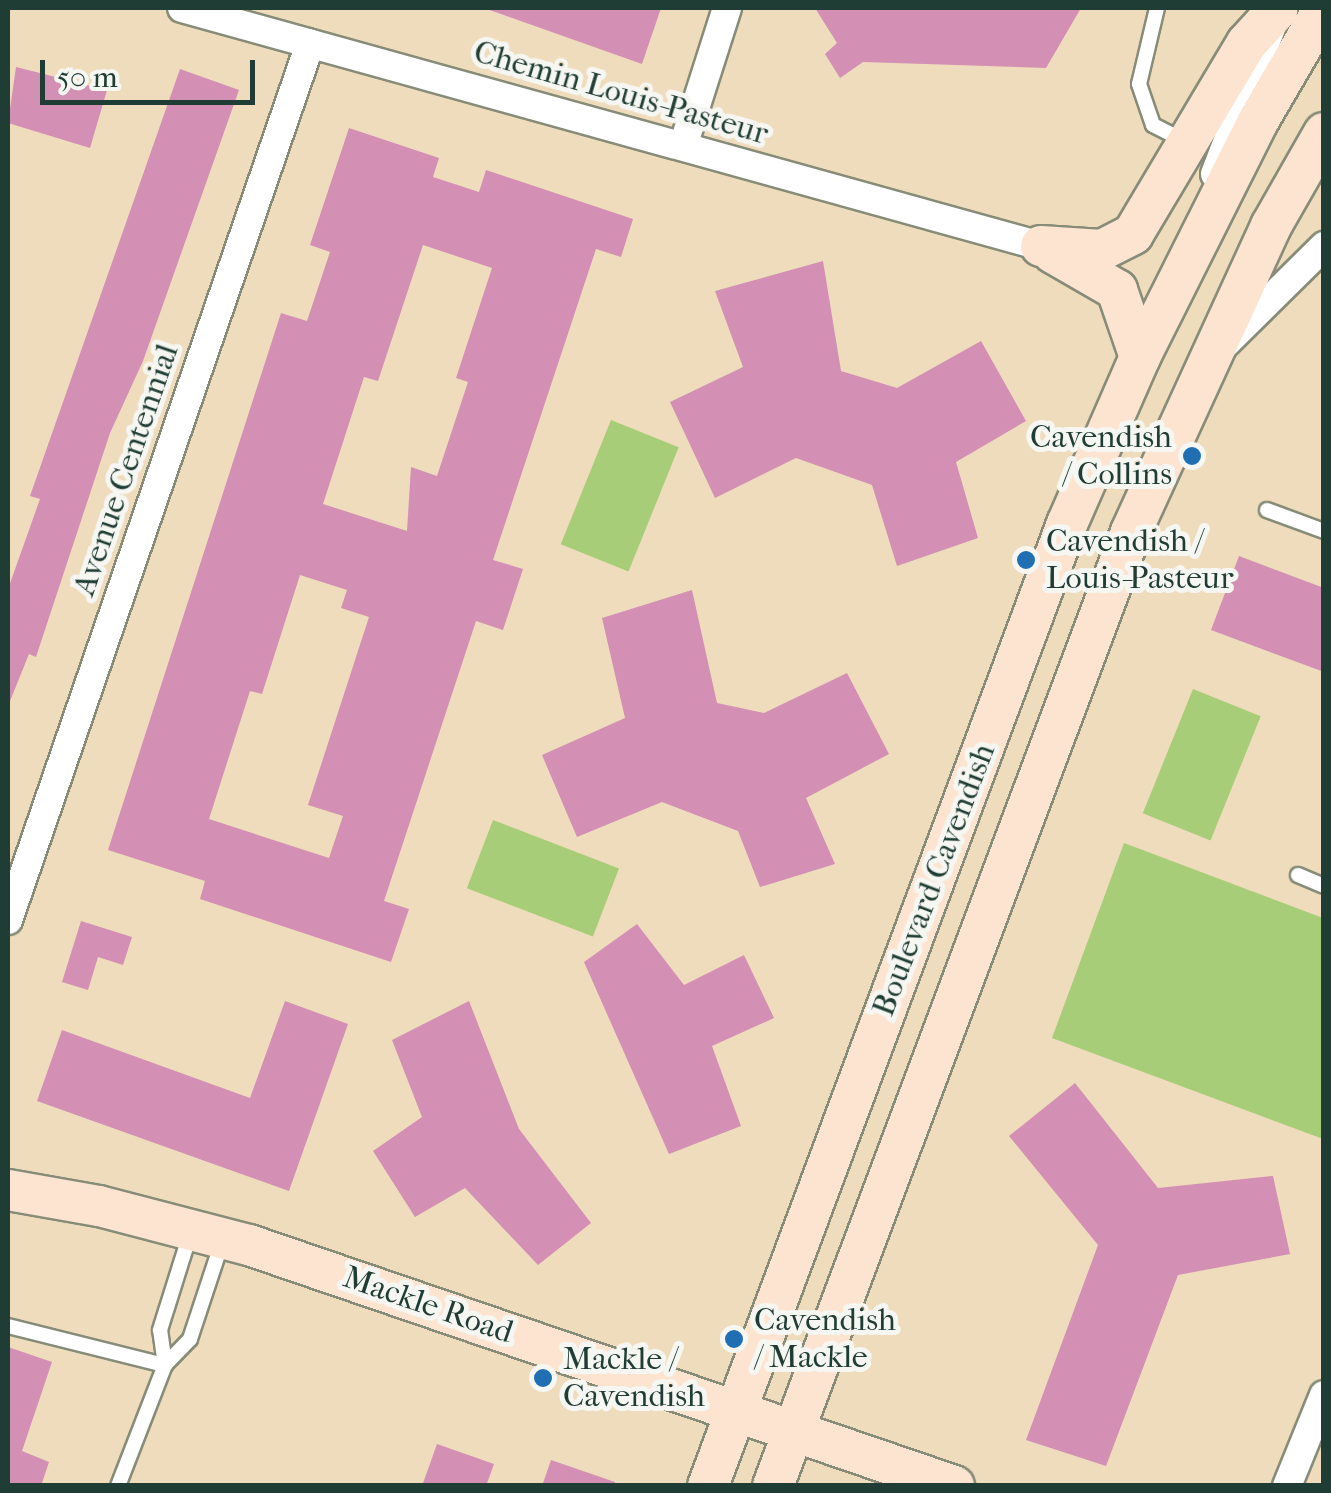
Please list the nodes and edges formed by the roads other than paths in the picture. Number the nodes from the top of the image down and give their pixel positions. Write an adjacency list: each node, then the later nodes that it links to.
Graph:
1 (182, 8): 5 (street, Chemin Louis-Pasteur)
2 (727, 8): 8 (street)
3 (1158, 8): 7 (lane)
4 (1303, 22): 7 (main road); 12 (main road, Boulevard Cavendish)
5 (310, 44): 8 (street, Chemin Louis-Pasteur); 17 (street, Avenue Centennial)
6 (1324, 133): 11 (main road, Boulevard Cavendish)
7 (1188, 143): 9 (main road)
8 (682, 146): 9 (street, Chemin Louis-Pasteur)
9 (1041, 246): 12 (main road)
10 (1324, 246): 11 (street, Boulevard Cavendish)
11 (1212, 356): 24 (main road, Boulevard Cavendish)
12 (1140, 357): 23 (main road, Boulevard Cavendish)
13 (1267, 510): 14 (lane)
14 (1324, 531)
15 (1298, 875): 16 (lane)
16 (1324, 886)
17 (8, 920)
18 (8, 1190): 19 (main road, Mackle Road)
19 (208, 1233): 21 (lane); 21 (lane); 23 (main road, Mackle Road)
20 (8, 1326): 21 (lane)
21 (165, 1365): 25 (lane)
22 (1324, 1396): 29 (street)
23 (735, 1411): 24 (main road, Mackle Road); 26 (main road, Boulevard Cavendish)
24 (793, 1430): 27 (main road, Boulevard Cavendish); 28 (main road, Mackle Road)
25 (118, 1486)
26 (708, 1486)
27 (773, 1486)
28 (954, 1486)
29 (1287, 1486)

